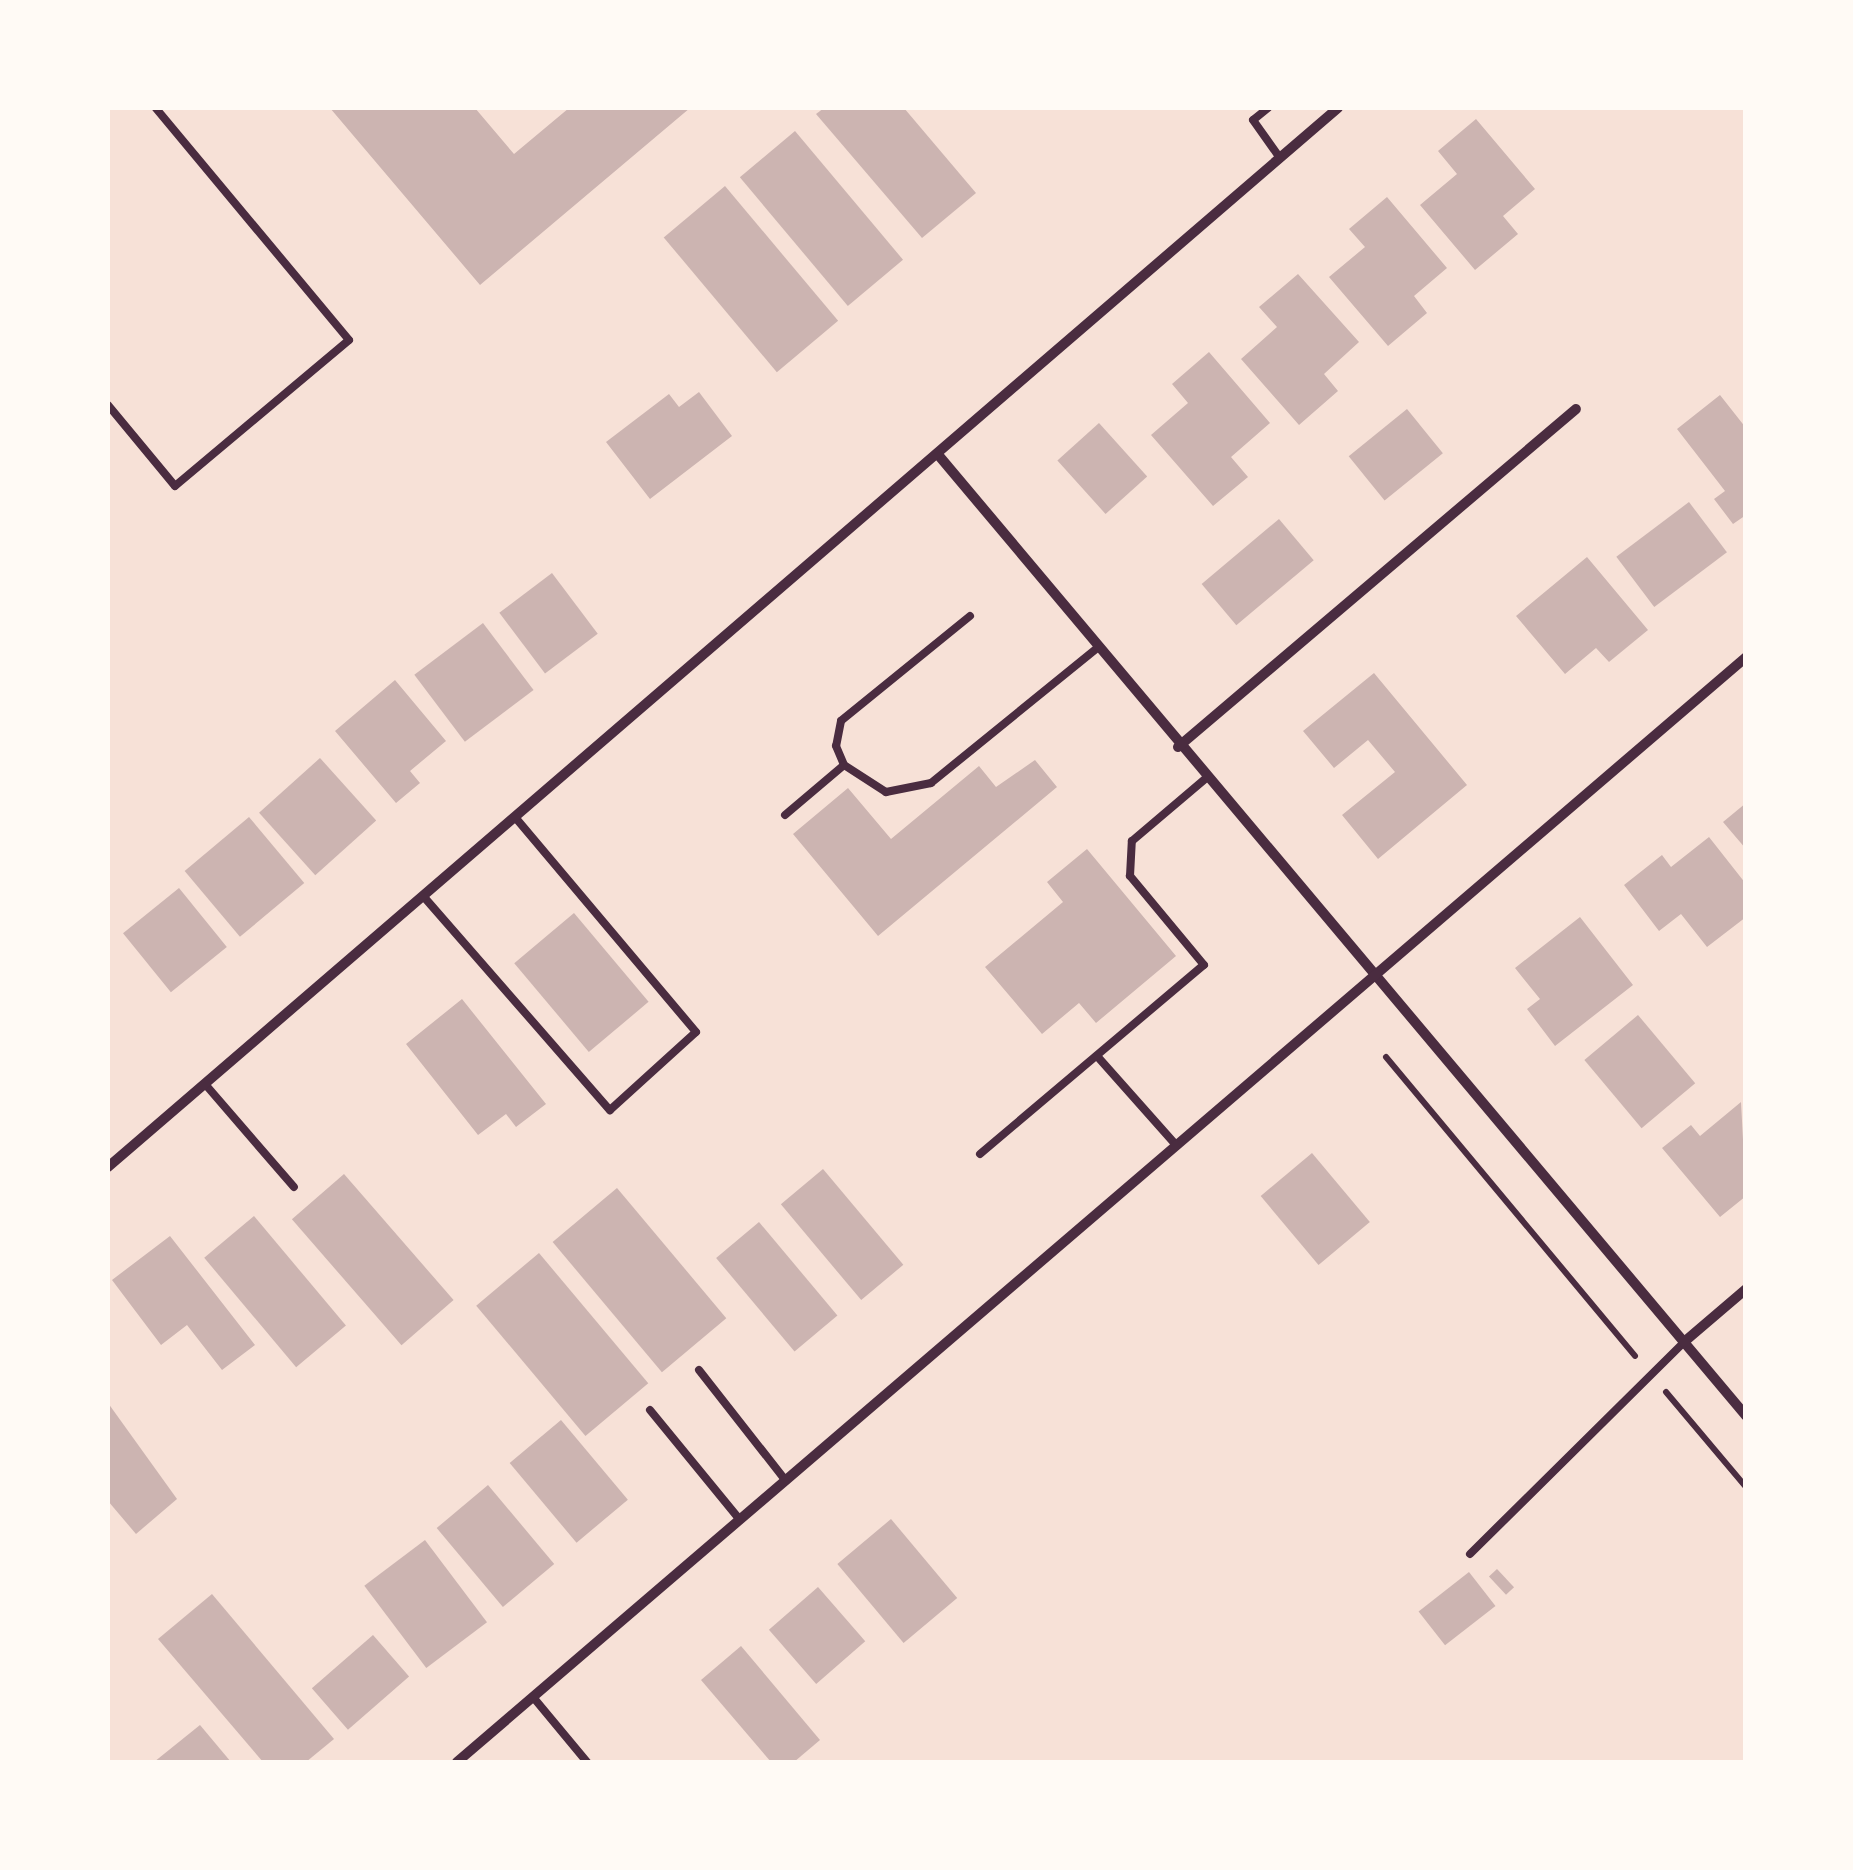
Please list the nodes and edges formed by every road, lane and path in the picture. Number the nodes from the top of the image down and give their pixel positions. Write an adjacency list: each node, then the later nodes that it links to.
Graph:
1 (156, 108): 5 (lane)
2 (1268, 108): 4 (lane)
3 (1338, 108): 4 (street)
4 (1280, 158): 7 (street)
5 (108, 405)
6 (1576, 409): 11 (street)
7 (940, 457): 9 (street); 15 (street)
8 (970, 616): 12 (lane)
9 (1097, 648): 11 (street); 12 (lane)
10 (1746, 657): 17 (street)
11 (1178, 747): 13 (street)
12 (844, 766): 14 (lane)
13 (1205, 778): 17 (street); 18 (lane)
14 (784, 815)
15 (516, 818): 16 (street); 16 (lane)
16 (424, 897): 20 (street)
17 (1371, 980): 21 (street); 26 (street)
18 (1097, 1056): 21 (lane); 22 (lane)
19 (1386, 1057): 28 (path)
20 (205, 1084): 23 (street); 24 (lane)
21 (1177, 1146): 31 (street)
22 (980, 1154)
23 (108, 1167)
24 (294, 1187)
25 (1746, 1289): 26 (street)
26 (1684, 1342): 28 (lane); 30 (street)
27 (699, 1370): 31 (lane)
28 (1651, 1374): 32 (path); 34 (lane)
29 (650, 1410): 33 (lane)
30 (1746, 1416)
31 (786, 1481): 33 (street)
32 (1746, 1487)
33 (740, 1520): 35 (street)
34 (1470, 1554)
35 (533, 1698): 36 (street); 37 (lane)
36 (457, 1762)
37 (587, 1762)

